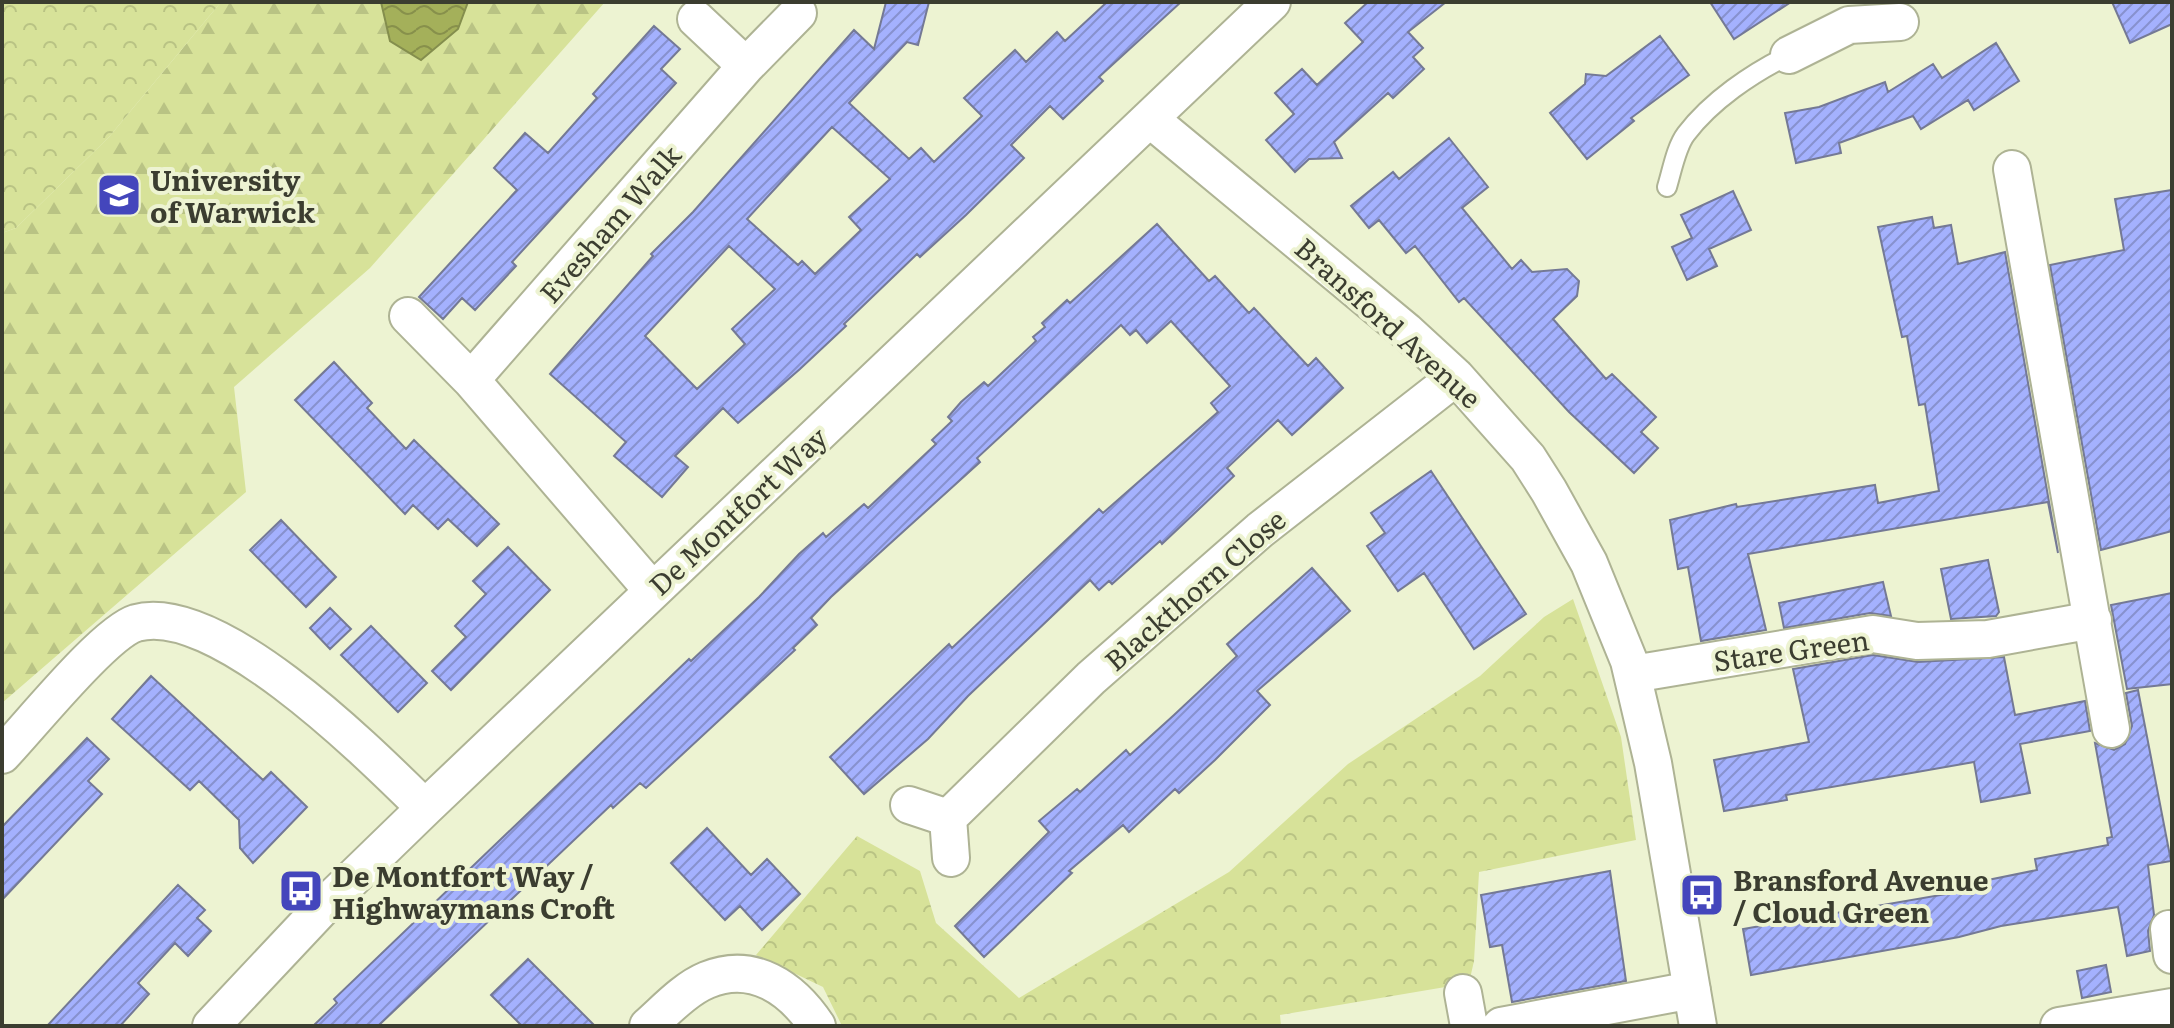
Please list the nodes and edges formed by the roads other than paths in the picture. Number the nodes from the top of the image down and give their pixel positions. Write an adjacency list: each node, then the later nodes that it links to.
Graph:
1 (1272, 2): 8 (street, De Montfort Way)
2 (798, 13): 7 (street, Evesham Walk)
3 (1845, 13): 5 (street); 6 (street)
4 (696, 19): 7 (street)
5 (1900, 22)
6 (1789, 55): 10 (lane)
7 (746, 66): 13 (street, Evesham Walk)
8 (1150, 119): 12 (street, Bransford Avenue); 14 (street, De Montfort Way)
9 (2012, 169): 15 (street)
10 (1667, 187)
11 (408, 316): 13 (street)
12 (1456, 377): 16 (street, Bransford Avenue); 21 (street, Blackthorn Close)
13 (471, 380): 14 (street)
14 (652, 590): 20 (street, De Montfort Way)
15 (2093, 620): 16 (street, Stare Green); 17 (street)
16 (1633, 674): 23 (street, Bransford Avenue)
17 (2111, 729)
18 (2, 755): 20 (street)
19 (909, 805): 21 (street)
20 (425, 808): 25 (street, De Montfort Way)
21 (948, 818): 22 (street)
22 (951, 858)
23 (1692, 990): 28 (street); 29 (street, Bransford Avenue)
24 (2172, 1007): 30 (street)
25 (211, 1026)
26 (648, 1026): 27 (street)
27 (817, 1026)
28 (1501, 1026)
29 (1698, 1026)
30 (2059, 1026)

